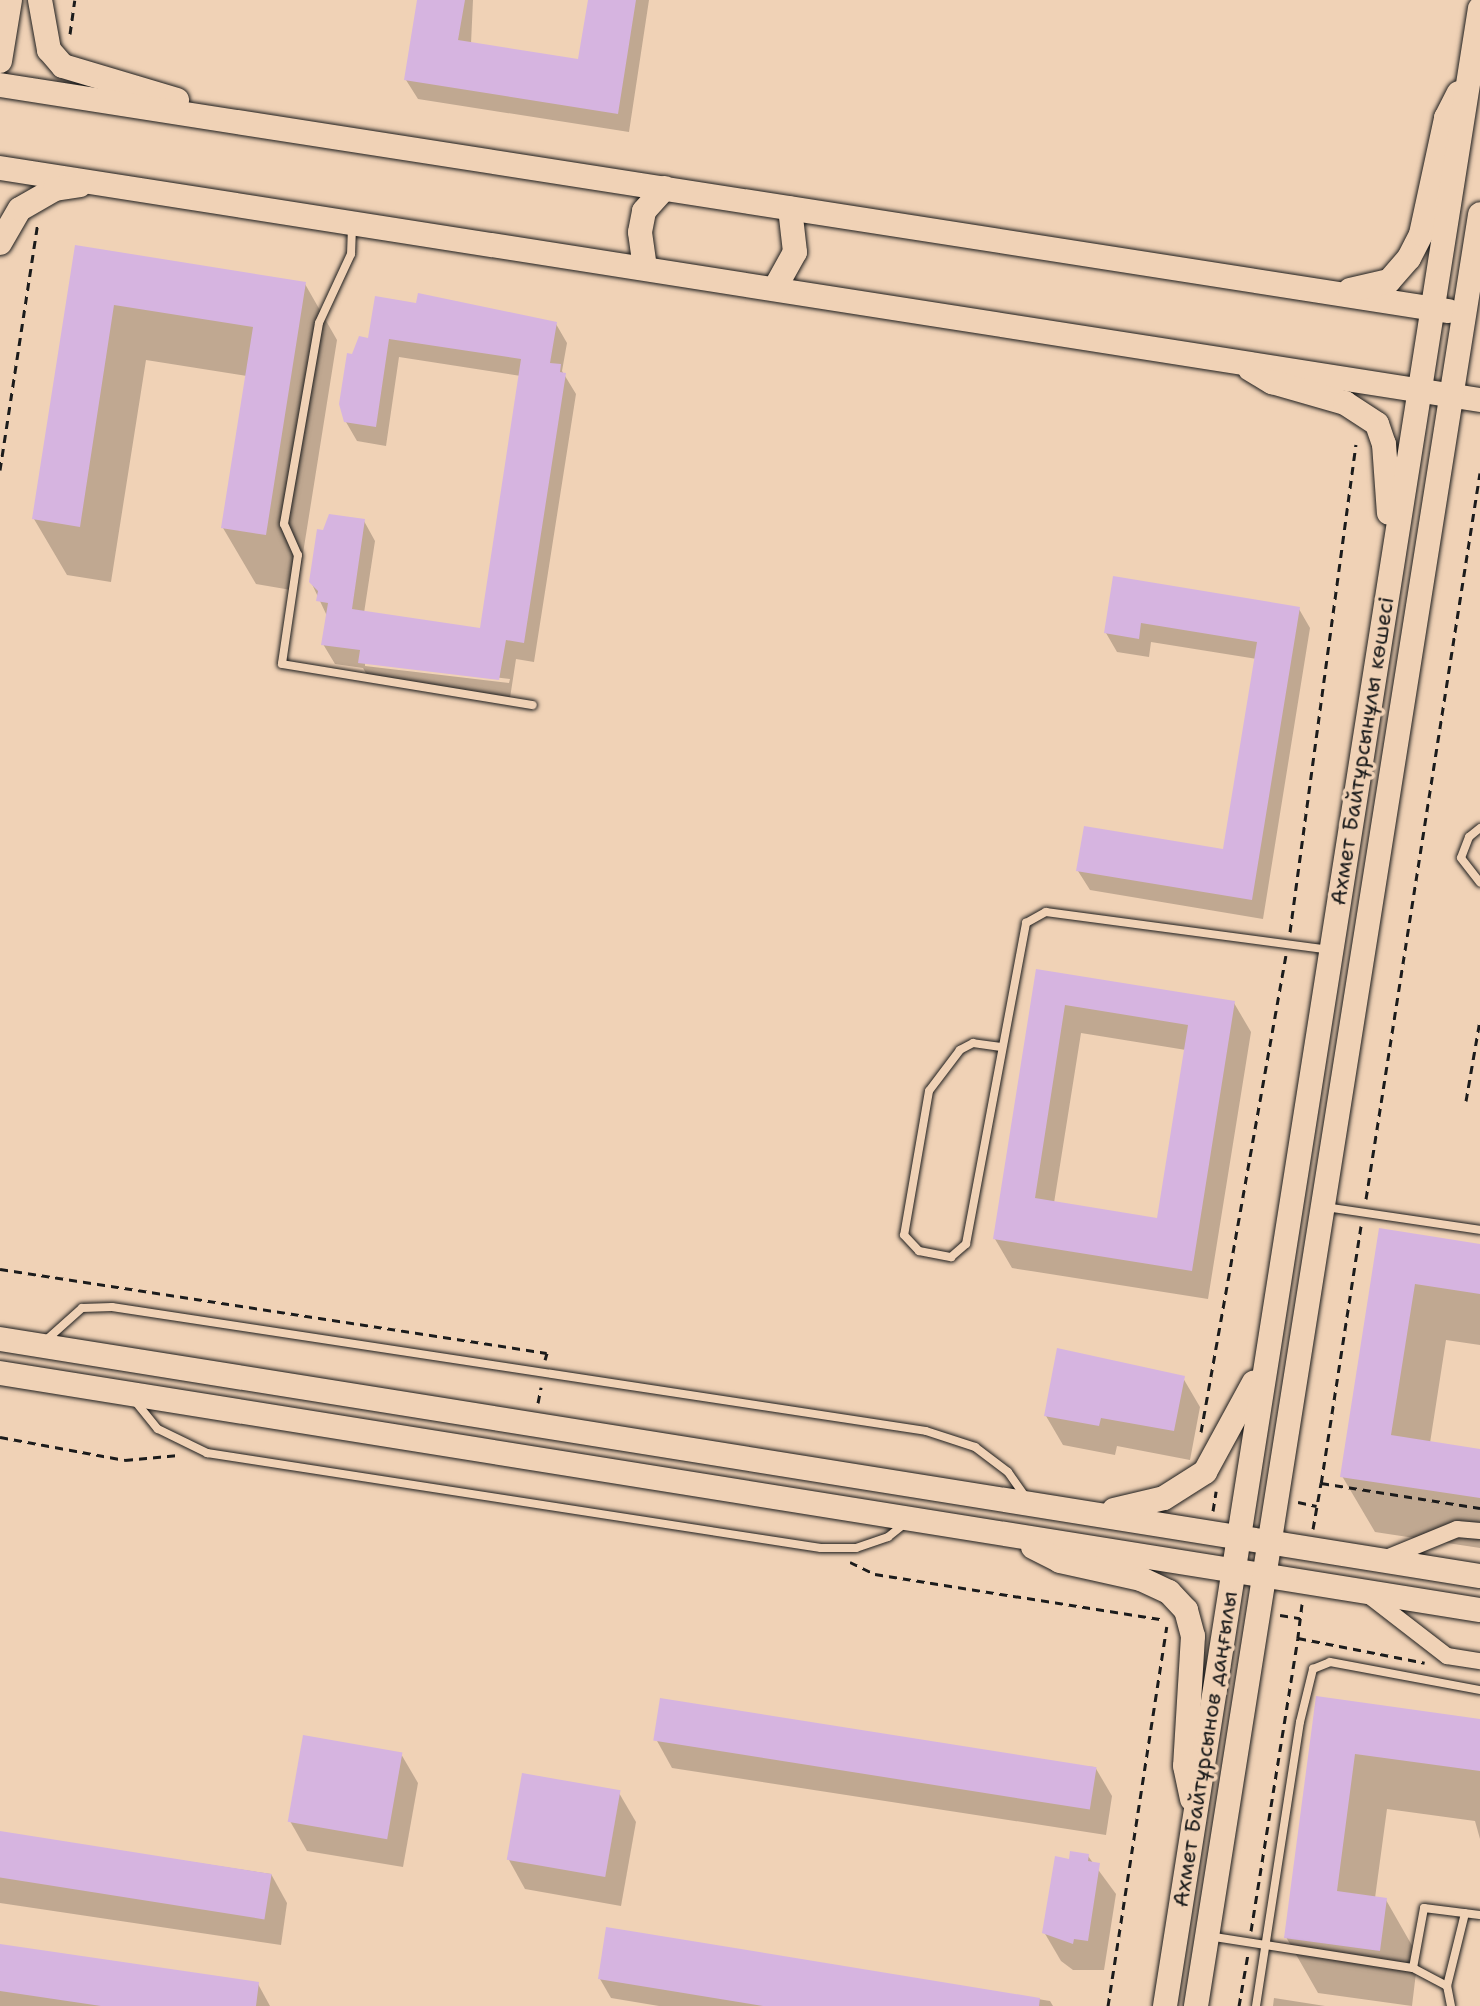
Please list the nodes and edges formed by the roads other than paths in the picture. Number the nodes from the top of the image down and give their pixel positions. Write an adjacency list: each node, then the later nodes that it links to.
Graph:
1 (10, 0): 4 (street)
2 (40, 0): 7 (street)
3 (1480, 9): 5 (street, Ахмет Байтұрсынұлы көшесі)
4 (0, 61)
5 (1470, 69): 17 (street); 18 (street, Ахмет Байтұрсынұлы көшесі)
6 (0, 85): 7 (street)
7 (220, 117): 10 (street)
8 (0, 168): 9 (street)
9 (98, 183): 13 (street); 14 (street)
10 (665, 188): 11 (street); 15 (street)
11 (790, 208): 16 (street); 17 (street)
12 (1480, 214): 19 (street, Ахмет Байтұрсынұлы көшесі)
13 (352, 222): 15 (street); 25 (lane)
14 (0, 243)
15 (645, 268): 16 (street)
16 (775, 288): 20 (street)
17 (1335, 293): 18 (street)
18 (1433, 308): 19 (street); 21 (street, Ахмет Байтұрсынұлы көшесі)
19 (1472, 315): 22 (street, Ахмет Байтұрсынұлы көшесі)
20 (1233, 359): 21 (street); 24 (street)
21 (1420, 389): 22 (street); 24 (street, Ахмет Байтұрсынұлы көшесі)
22 (1451, 395): 23 (street); 30 (street, Ахмет Байтұрсынұлы көшесі)
23 (1480, 400)
24 (1391, 572): 28 (street, Ахмет Байтұрсынұлы көшесі)
25 (533, 705)
26 (1480, 828): 27 (lane)
27 (1480, 882)
28 (1330, 950): 29 (lane); 34 (street, Ахмет Байтұрсынұлы көшесі)
29 (1001, 1047): 29 (lane)
30 (1320, 1206): 31 (lane); 38 (street, Ахмет Байтұрсынұлы көшесі)
31 (1480, 1230)
32 (0, 1339): 33 (street)
33 (40, 1345): 39 (street); 39 (lane)
34 (1264, 1366): 37 (street, Ахмет Байтұрсынұлы көшесі); 40 (street)
35 (0, 1373): 36 (street)
36 (129, 1394): 41 (street); 41 (lane)
37 (1244, 1492): 44 (street, Ахмет Байтұрсынов даңғылы)
38 (1273, 1498): 45 (street, Ахмет Байтұрсынов даңғылы)
39 (1029, 1502): 40 (street)
40 (1102, 1513): 44 (street)
41 (909, 1519): 43 (street)
42 (1480, 1531): 46 (street)
43 (1009, 1535): 47 (street); 54 (street)
44 (1237, 1535): 45 (street); 47 (street, Ахмет Байтұрсынов даңғылы)
45 (1267, 1539): 46 (street); 48 (street, Ахмет Байтұрсынов даңғылы)
46 (1381, 1560): 49 (street)
47 (1233, 1571): 48 (street); 54 (street, Ахмет Байтұрсынов даңғылы)
48 (1261, 1576): 50 (street); 57 (street, Ахмет Байтұрсынов даңғылы)
49 (1480, 1576)
50 (1364, 1592): 51 (street); 52 (street)
51 (1480, 1610)
52 (1480, 1661)
53 (1480, 1690): 58 (lane)
54 (1195, 1815): 61 (street, Ахмет Байтұрсынов даңғылы)
55 (1465, 1913): 56 (lane); 59 (lane); 60 (lane)
56 (1480, 1915)
57 (1206, 1936): 58 (lane); 62 (street, Ахмет Байтұрсынов даңғылы)
58 (1266, 1944): 59 (lane); 63 (lane)
59 (1413, 1968): 60 (lane)
60 (1447, 1986): 64 (lane)
61 (1165, 2006)
62 (1196, 2006)
63 (1256, 2006)
64 (1451, 2006)

